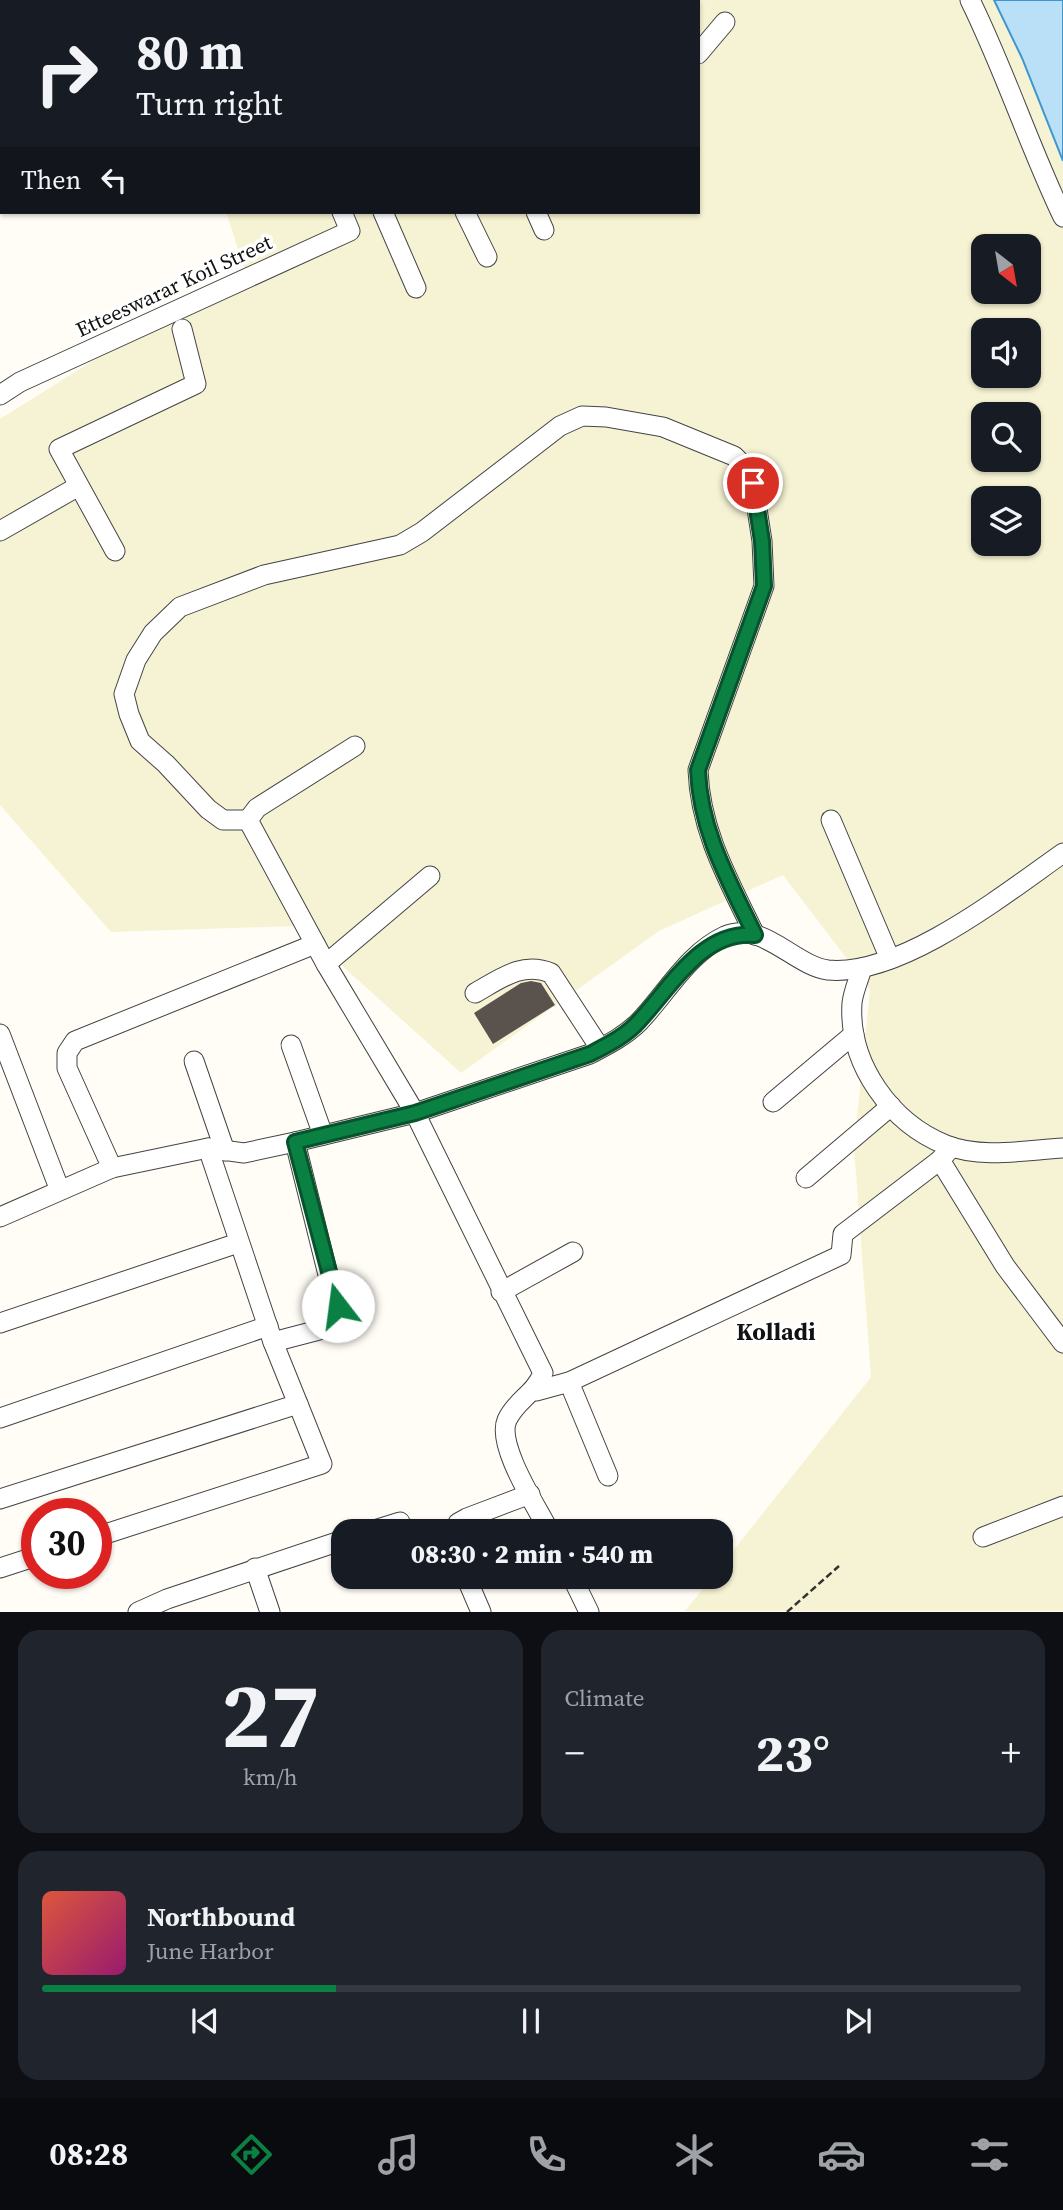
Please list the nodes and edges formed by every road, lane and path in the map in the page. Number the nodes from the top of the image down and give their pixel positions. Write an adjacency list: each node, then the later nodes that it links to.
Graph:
1 (970, 0): 7 (street)
2 (726, 22): 3 (street)
3 (700, 52)
4 (343, 214): 11 (street, Etteeswarar Koil Street)
5 (384, 214): 9 (street)
6 (466, 214): 8 (street)
7 (1063, 217)
8 (487, 257)
9 (416, 288)
10 (182, 329): 12 (street)
11 (0, 394)
12 (77, 487): 13 (street); 14 (street)
13 (0, 531)
14 (115, 551)
15 (355, 746): 16 (street)
16 (248, 820): 20 (street); 21 (street)
17 (831, 820): 22 (street)
18 (1063, 853): 22 (street)
19 (430, 876): 23 (street)
20 (755, 935): 24 (street); 29 (street)
21 (315, 944): 23 (street); 39 (street)
22 (890, 958): 24 (street)
23 (326, 964): 33 (street)
24 (862, 968): 27 (street)
25 (475, 993): 29 (street)
26 (0, 1034): 41 (street)
27 (855, 1034): 31 (street); 32 (street)
28 (291, 1045): 34 (street)
29 (600, 1048): 33 (street)
30 (194, 1061): 37 (street)
31 (773, 1102)
32 (891, 1105): 38 (street); 40 (street)
33 (415, 1113): 34 (street); 45 (street)
34 (323, 1135): 35 (street)
35 (295, 1142): 37 (street); 47 (street)
36 (1063, 1148): 38 (street)
37 (216, 1149): 39 (street); 43 (street)
38 (946, 1154): 48 (street); 49 (street)
39 (112, 1168): 41 (street)
40 (806, 1178)
41 (60, 1188): 42 (street)
42 (0, 1217)
43 (238, 1243): 46 (street); 47 (street)
44 (573, 1252): 45 (street)
45 (501, 1292): 50 (street)
46 (0, 1323)
47 (270, 1334): 51 (street); 52 (street)
48 (1063, 1343)
49 (569, 1382): 50 (street); 53 (street)
50 (536, 1391): 54 (street)
51 (298, 1405): 55 (street); 59 (street)
52 (0, 1418)
53 (608, 1476)
54 (530, 1494): 57 (street); 58 (street)
55 (0, 1499)
56 (1063, 1506): 60 (street)
57 (465, 1519)
58 (543, 1519)
59 (112, 1531)
60 (983, 1536)
61 (331, 1544): 65 (street)
62 (21, 1561): 64 (street)
63 (839, 1566): 72 (path)
64 (0, 1568)
65 (255, 1568): 68 (street); 69 (street)
66 (471, 1589): 70 (street)
67 (578, 1589): 71 (street)
68 (138, 1612)
69 (270, 1612)
70 (481, 1612)
71 (589, 1612)
72 (787, 1612)

